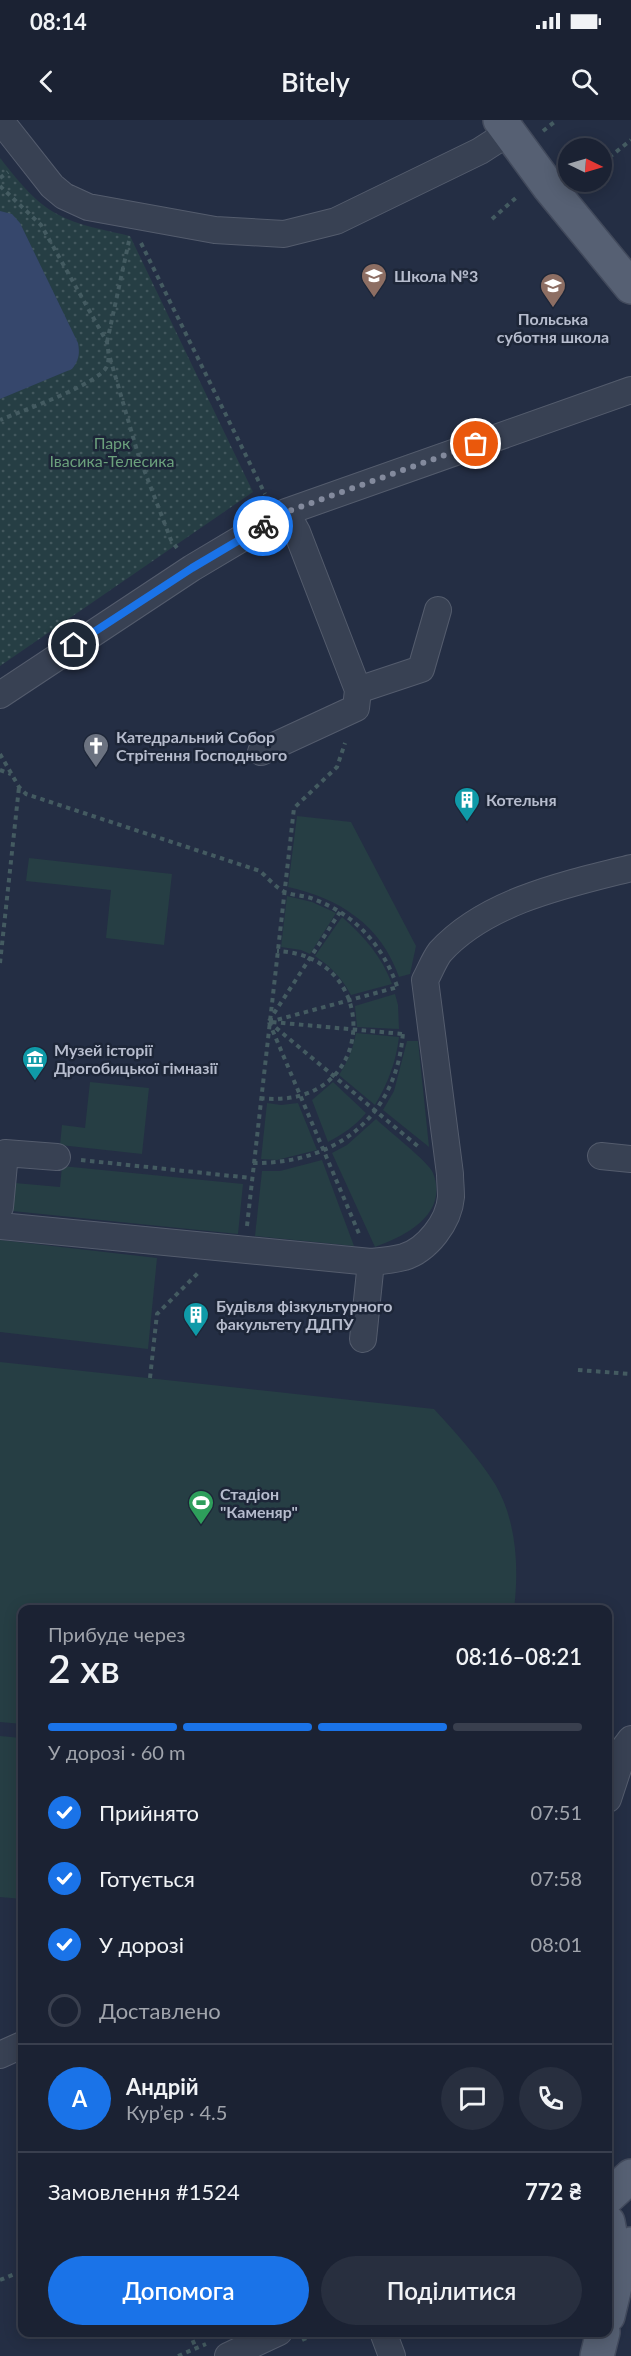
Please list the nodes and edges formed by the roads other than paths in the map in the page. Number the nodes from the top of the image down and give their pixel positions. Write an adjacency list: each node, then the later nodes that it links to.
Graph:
1 (0, 120): 2 (street)
2 (504, 126): 3 (main road)
3 (631, 287)
4 (631, 390): 5 (street)
5 (286, 512): 7 (street); 8 (street)
6 (438, 610): 8 (street)
7 (0, 695)
8 (357, 699): 9 (street)
9 (261, 752)
10 (631, 868): 16 (street)
11 (601, 1156): 13 (street)
12 (57, 1157): 14 (street)
13 (631, 1159)
14 (0, 1207)
15 (0, 1227): 16 (street)
16 (371, 1262): 17 (street)
17 (363, 1340)
18 (631, 1739): 19 (street)
19 (612, 1788)
20 (18, 2047): 21 (street)
21 (0, 2055)
22 (615, 2197): 23 (main road); 25 (main road)
23 (631, 2227)
24 (631, 2244): 25 (main road)
25 (618, 2274): 26 (main road)
26 (612, 2299)
27 (268, 2337): 30 (street)
28 (385, 2337): 31 (street)
29 (602, 2337): 32 (main road)
30 (228, 2356)
31 (392, 2356)
32 (597, 2356)

